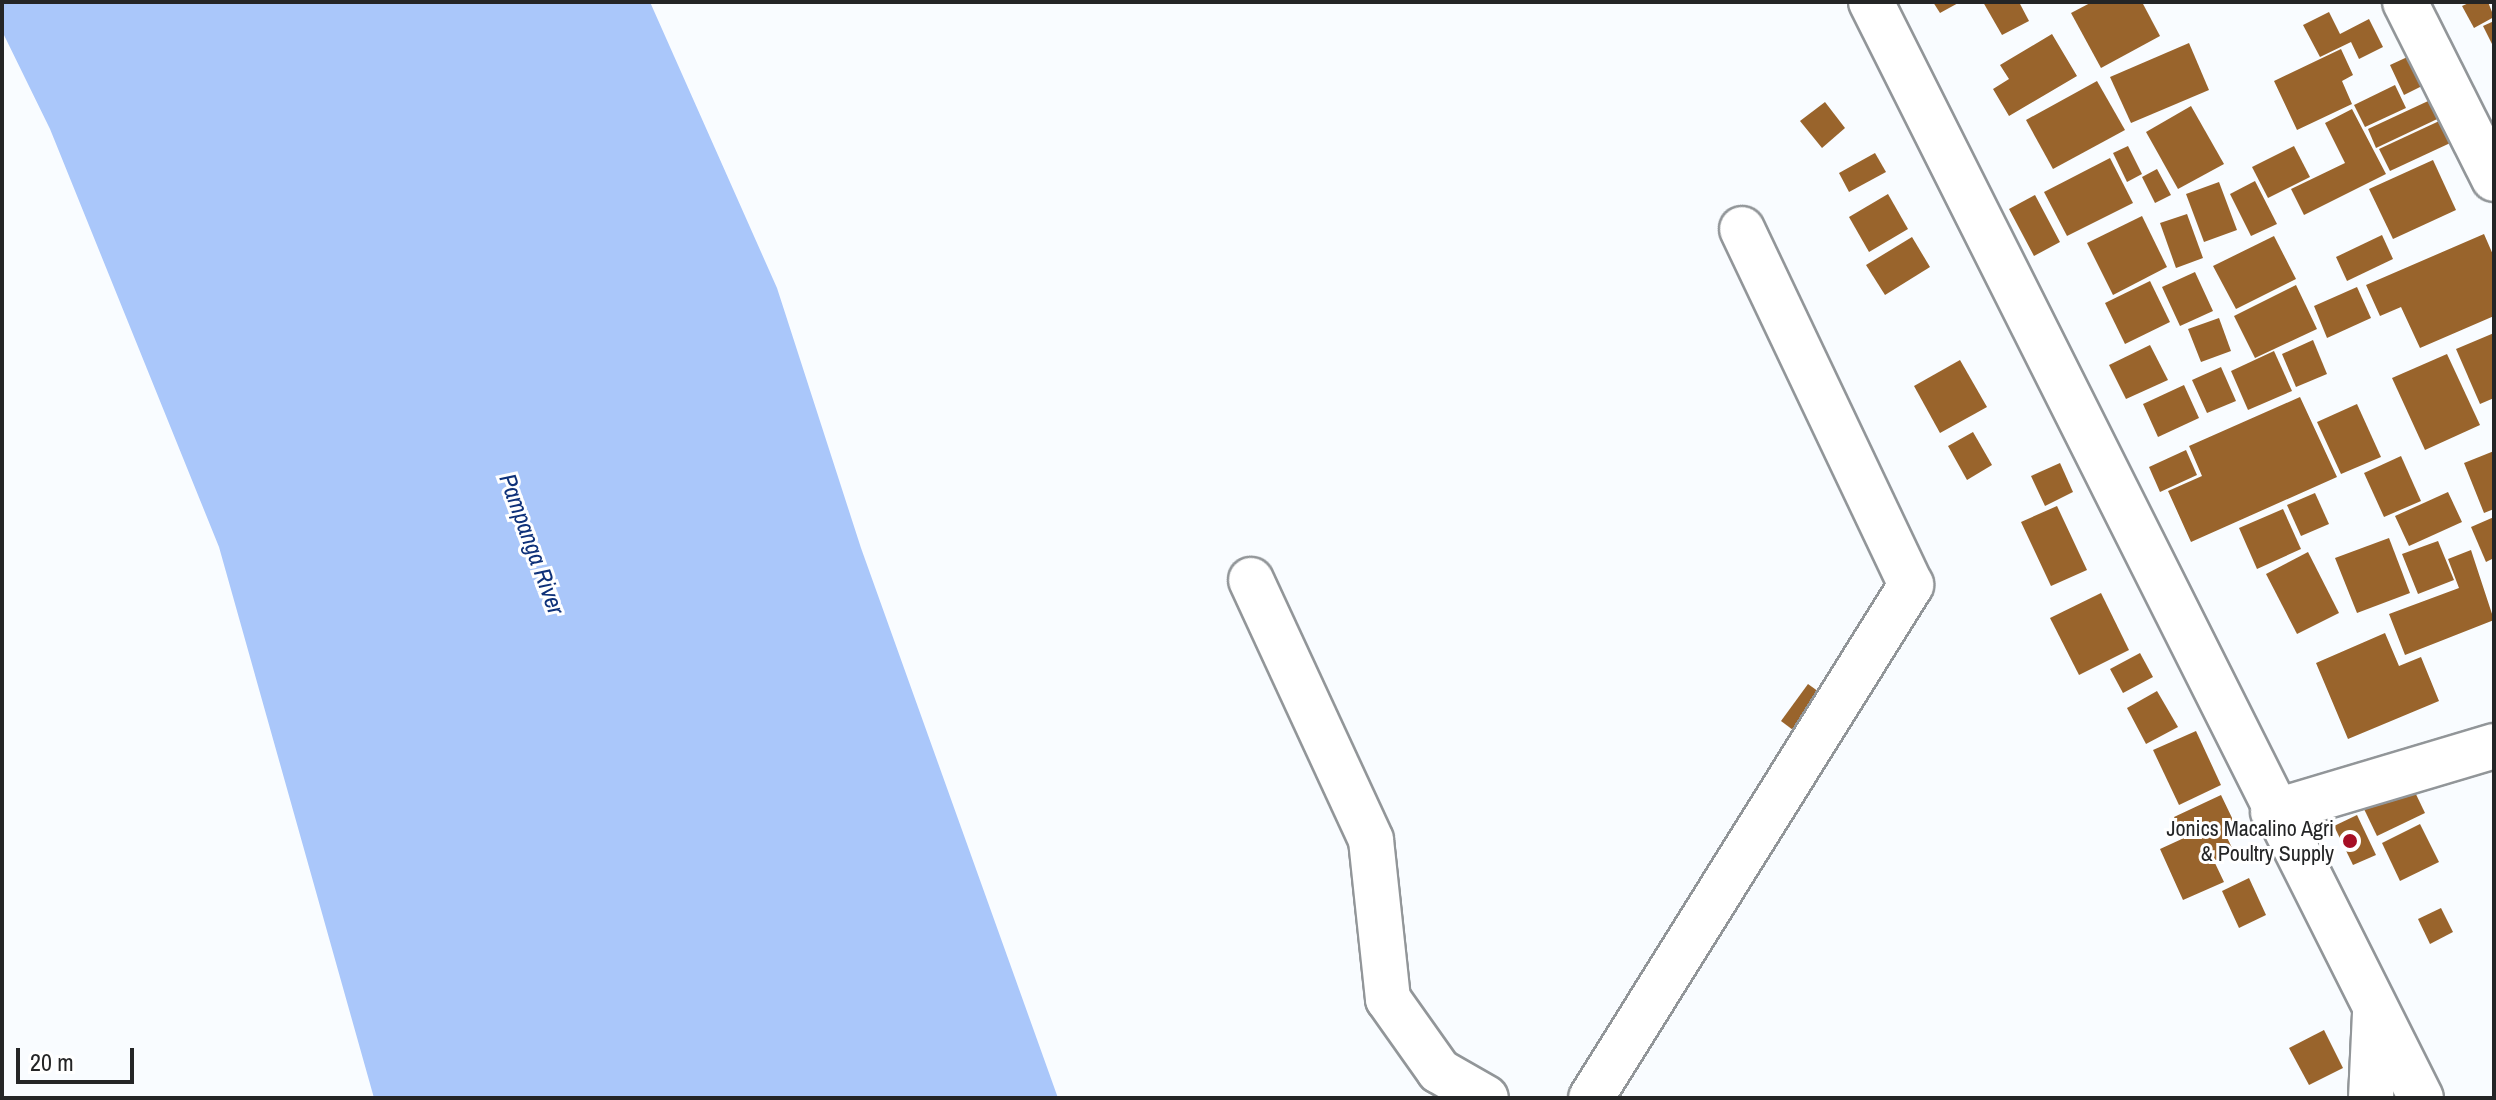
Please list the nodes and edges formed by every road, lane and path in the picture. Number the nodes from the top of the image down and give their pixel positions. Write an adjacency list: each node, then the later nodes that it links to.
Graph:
1 (1871, 2): 7 (street)
2 (2405, 2): 3 (street)
3 (2494, 179)
4 (1742, 229): 10 (street)
5 (1251, 580): 9 (street)
6 (2494, 746): 7 (street)
7 (2273, 812): 8 (street)
8 (2375, 1012): 11 (street); 12 (street)
9 (1486, 1098)
10 (1591, 1098)
11 (2371, 1098)
12 (2421, 1098)

